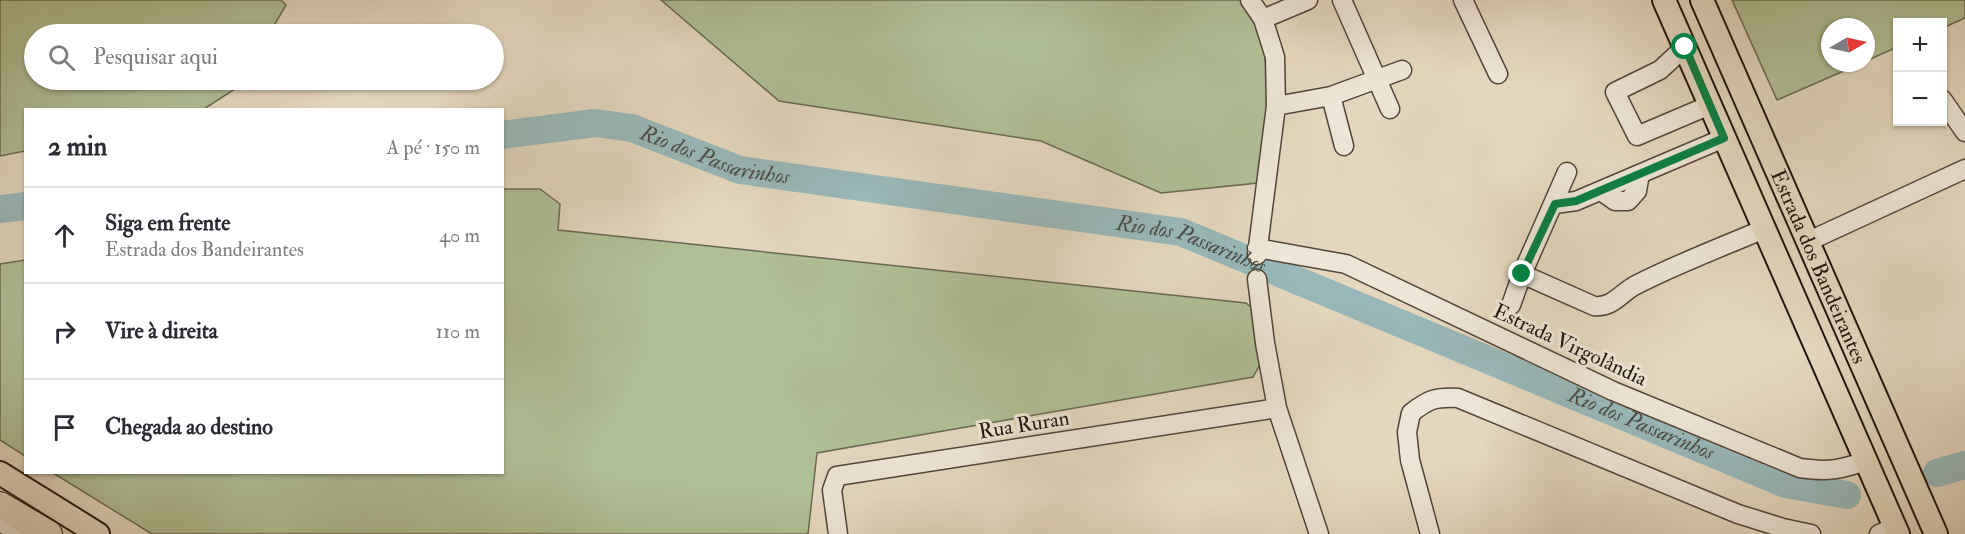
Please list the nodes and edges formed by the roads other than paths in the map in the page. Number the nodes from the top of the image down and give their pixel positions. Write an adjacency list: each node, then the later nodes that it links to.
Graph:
1 (1250, 0): 7 (street)
2 (1308, 0): 7 (street)
3 (1342, 0): 12 (street)
4 (1463, 0): 11 (street)
5 (1664, 0): 9 (main road, Estrada dos Bandeirantes)
6 (1702, 0): 8 (main road, Estrada dos Bandeirantes)
7 (1263, 19): 15 (street)
8 (1717, 34): 9 (main road); 25 (main road, Estrada dos Bandeirantes)
9 (1685, 47): 14 (main road, Estrada dos Bandeirantes); 14 (street)
10 (1402, 70): 12 (street)
11 (1498, 74)
12 (1378, 80): 13 (street); 17 (street)
13 (1331, 96): 15 (street); 20 (street)
14 (1710, 105): 19 (main road, Estrada dos Bandeirantes)
15 (1276, 106): 30 (street, Estrada Virgolândia)
16 (1947, 106): 18 (street)
17 (1390, 109)
18 (1965, 132)
19 (1724, 138): 23 (street); 24 (main road, Estrada dos Bandeirantes)
20 (1344, 146)
21 (1965, 169): 25 (street)
22 (1567, 172): 23 (street)
23 (1555, 204): 26 (street)
24 (1764, 229): 26 (street); 30 (main road, Estrada dos Bandeirantes)
25 (1809, 241): 42 (main road, Estrada dos Bandeirantes)
26 (1522, 274): 28 (street)
27 (1257, 279): 29 (street)
28 (1511, 305)
29 (1277, 408): 38 (street, Rua Ruran); 39 (street)
30 (1866, 461): 34 (main road, Estrada dos Bandeirantes)
31 (0, 473): 37 (main road)
32 (0, 505): 36 (highway)
33 (0, 522): 35 (street)
34 (1891, 532)
35 (20, 534)
36 (49, 534)
37 (98, 534)
38 (838, 534)
39 (1319, 534)
40 (1430, 534): 41 (street)
41 (1811, 534)
42 (1936, 534)

